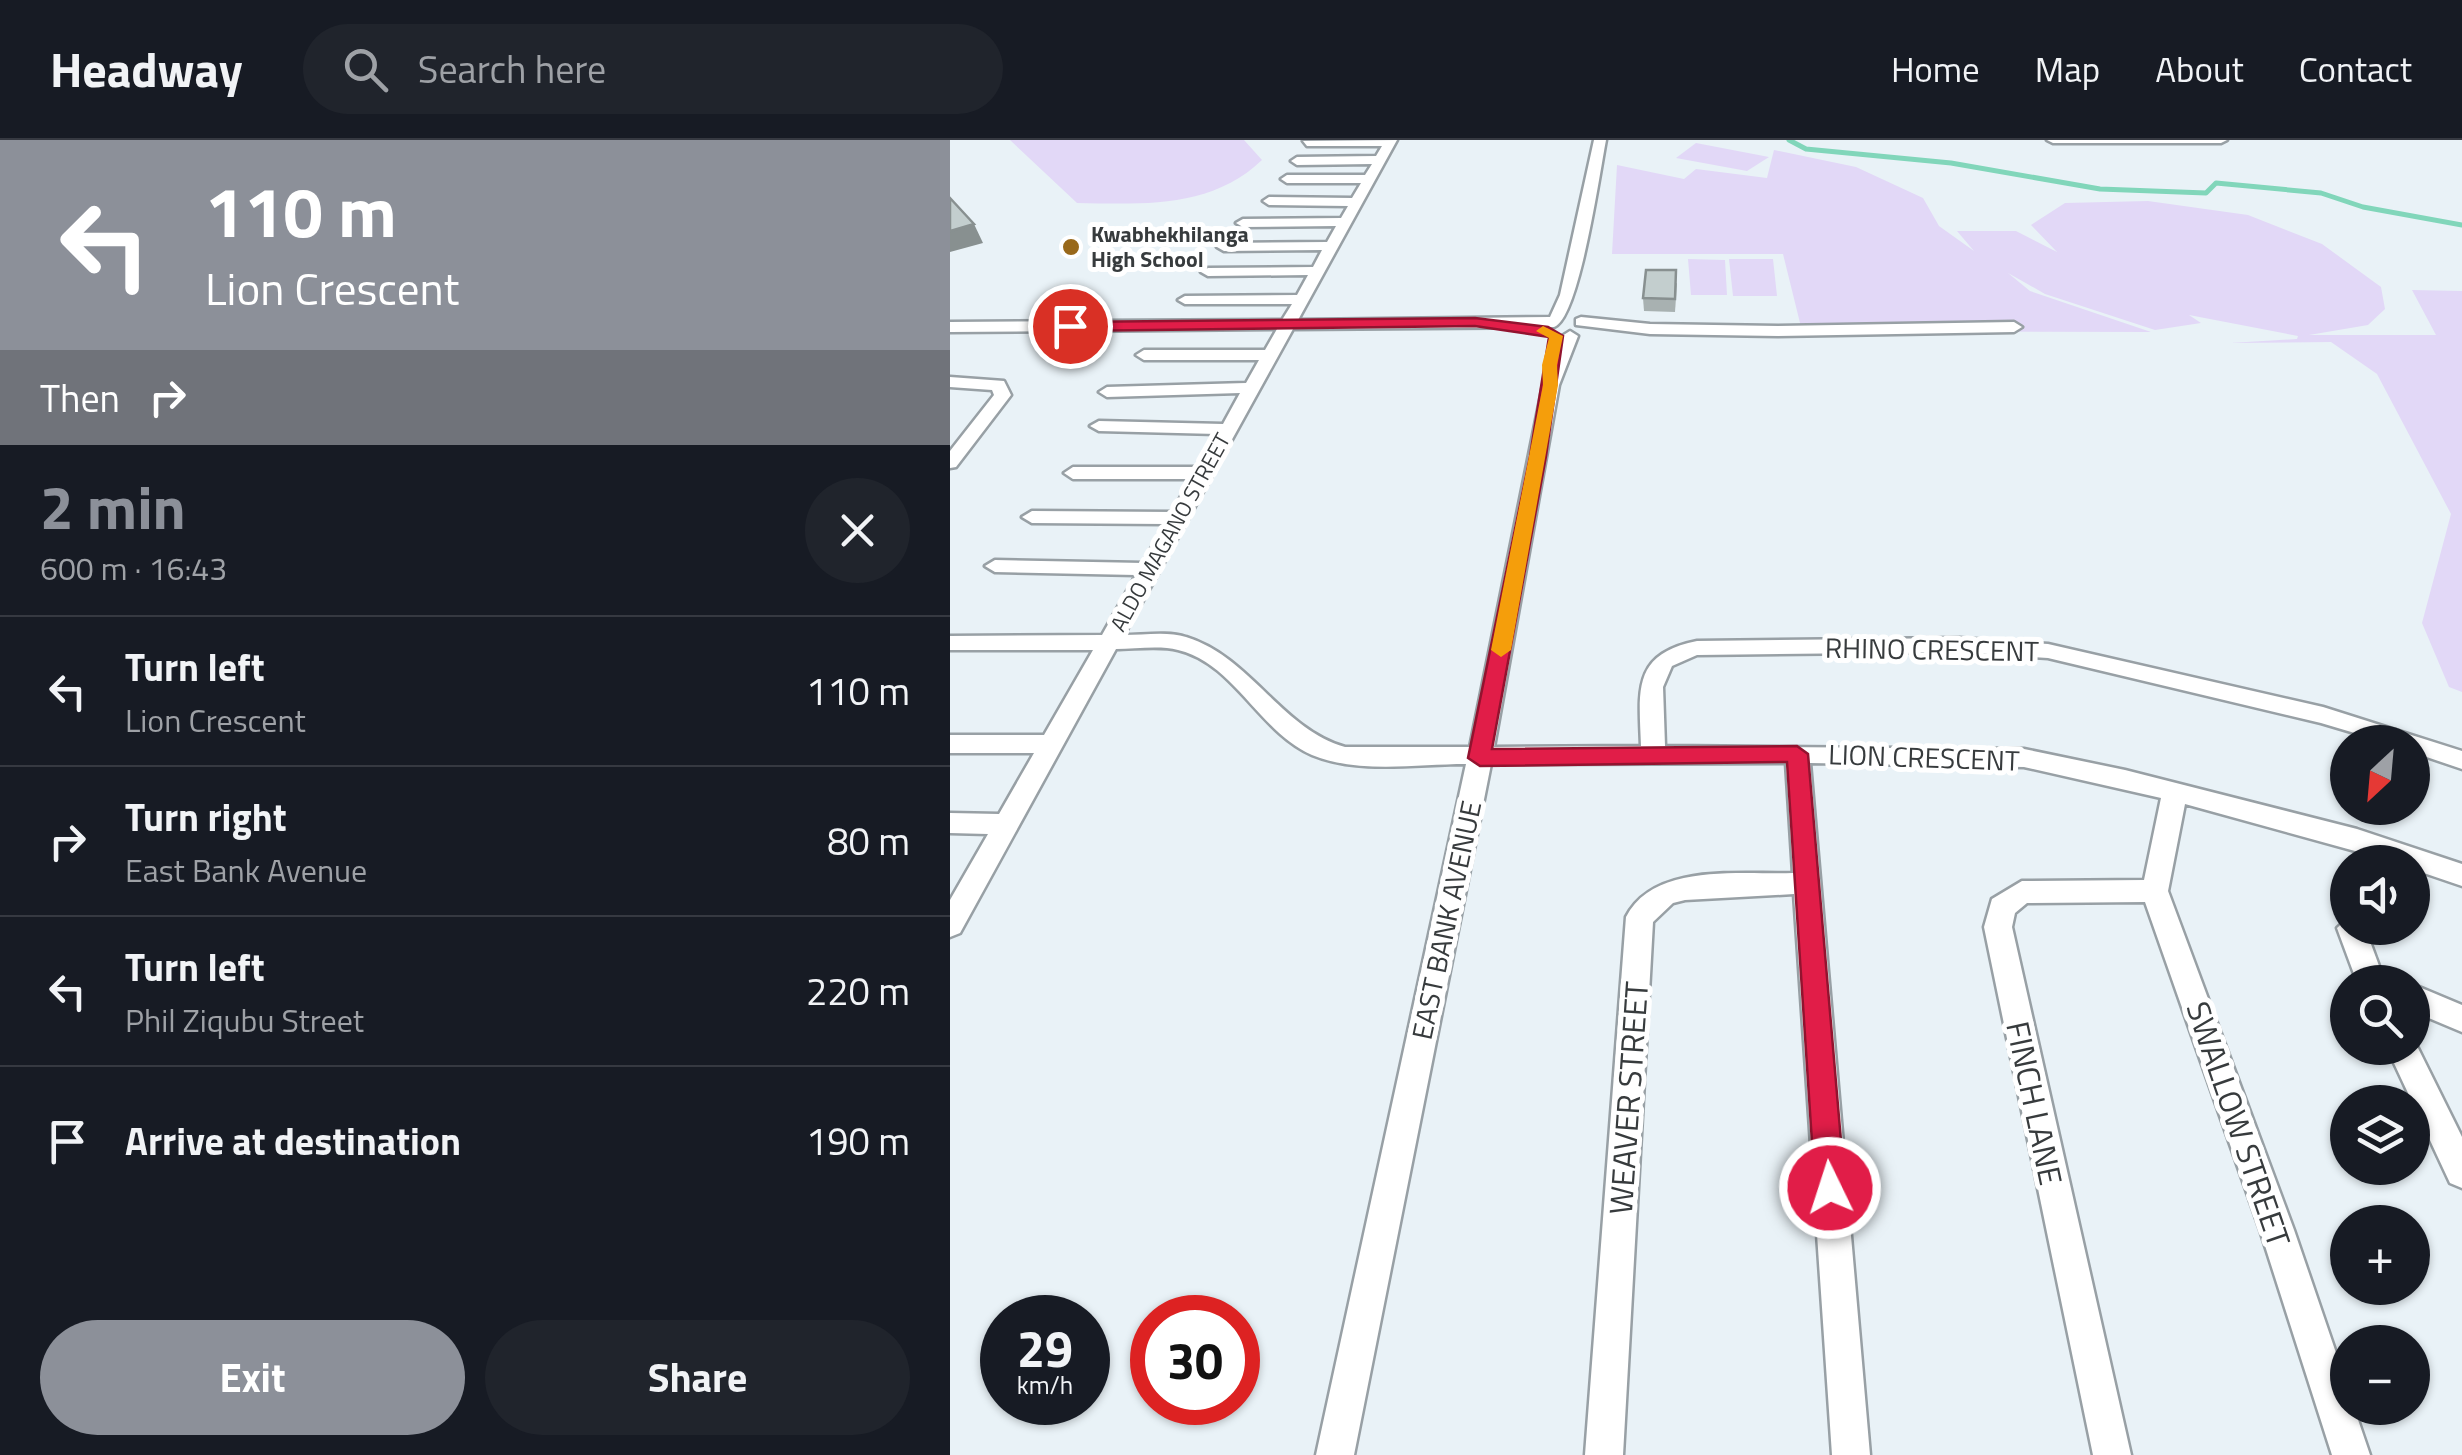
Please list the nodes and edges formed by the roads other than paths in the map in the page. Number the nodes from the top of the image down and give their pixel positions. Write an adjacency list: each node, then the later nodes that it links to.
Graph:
1 (1600, 140): 22 (street, EAST BANK AVENUE)
2 (2053, 140): 4 (street)
3 (2220, 140): 4 (street)
4 (2139, 141)
5 (1307, 143): 6 (street)
6 (1387, 147): 7 (street); 8 (street, ALDO MAGANO STREET)
7 (1297, 160)
8 (1370, 179): 9 (street); 11 (street, ALDO MAGANO STREET)
9 (1287, 180)
10 (1268, 200): 11 (street)
11 (1357, 202): 12 (street, ALDO MAGANO STREET)
12 (1345, 222): 13 (street); 14 (street, ALDO MAGANO STREET)
13 (1243, 223)
14 (1332, 246): 15 (street); 16 (street, ALDO MAGANO STREET)
15 (1224, 247)
16 (1318, 271): 17 (street); 18 (street, ALDO MAGANO STREET)
17 (1208, 272)
18 (1302, 299): 19 (street); 20 (street, ALDO MAGANO STREET)
19 (1185, 300)
20 (1289, 323): 21 (street); 22 (street); 25 (street, ALDO MAGANO STREET)
21 (950, 327)
22 (1565, 327): 23 (street); 46 (street, EAST BANK AVENUE)
23 (2014, 327)
24 (1144, 355): 25 (street)
25 (1270, 355): 27 (street, ALDO MAGANO STREET)
26 (950, 382): 31 (street)
27 (1253, 388): 28 (street); 30 (street, ALDO MAGANO STREET)
28 (1106, 392)
29 (1100, 426): 30 (street)
30 (1229, 429): 33 (street, ALDO MAGANO STREET)
31 (950, 463)
32 (1073, 472): 33 (street)
33 (1204, 473): 35 (street, ALDO MAGANO STREET)
34 (1032, 516): 35 (street)
35 (1179, 518): 37 (street, ALDO MAGANO STREET)
36 (994, 566): 37 (street)
37 (1150, 569): 38 (street, ALDO MAGANO STREET)
38 (1110, 640): 39 (street, LION CRESCENT); 42 (street, ALDO MAGANO STREET); 46 (street, LION CRESCENT)
39 (950, 643)
40 (2357, 725): 45 (street, RHINO CRESCENT)
41 (950, 744): 42 (street)
42 (1054, 744): 50 (street, ALDO MAGANO STREET)
43 (2430, 749): 47 (street, RHINO CRESCENT)
44 (1797, 754): 45 (street, LION CRESCENT); 48 (street, LION CRESCENT); 54 (street)
45 (1653, 756): 46 (street, LION CRESCENT)
46 (1480, 758): 61 (street, EAST BANK AVENUE)
47 (2462, 760)
48 (2176, 792): 51 (street, LION CRESCENT); 55 (street)
49 (950, 823): 50 (street)
50 (1006, 824): 56 (street, ALDO MAGANO STREET)
51 (2340, 845)
52 (2430, 867): 53 (street, LION CRESCENT)
53 (2462, 875)
54 (1806, 883): 62 (street, WEAVER STREET); 63 (street)
55 (2156, 891): 64 (street, FINCH LANE); 65 (street, SWALLOW STREET)
56 (953, 916)
57 (2430, 1005): 58 (street)
58 (2462, 1019)
59 (2410, 1065): 60 (street)
60 (2462, 1172)
61 (1336, 1455)
62 (1604, 1455)
63 (1852, 1455)
64 (2112, 1455)
65 (2351, 1455)

